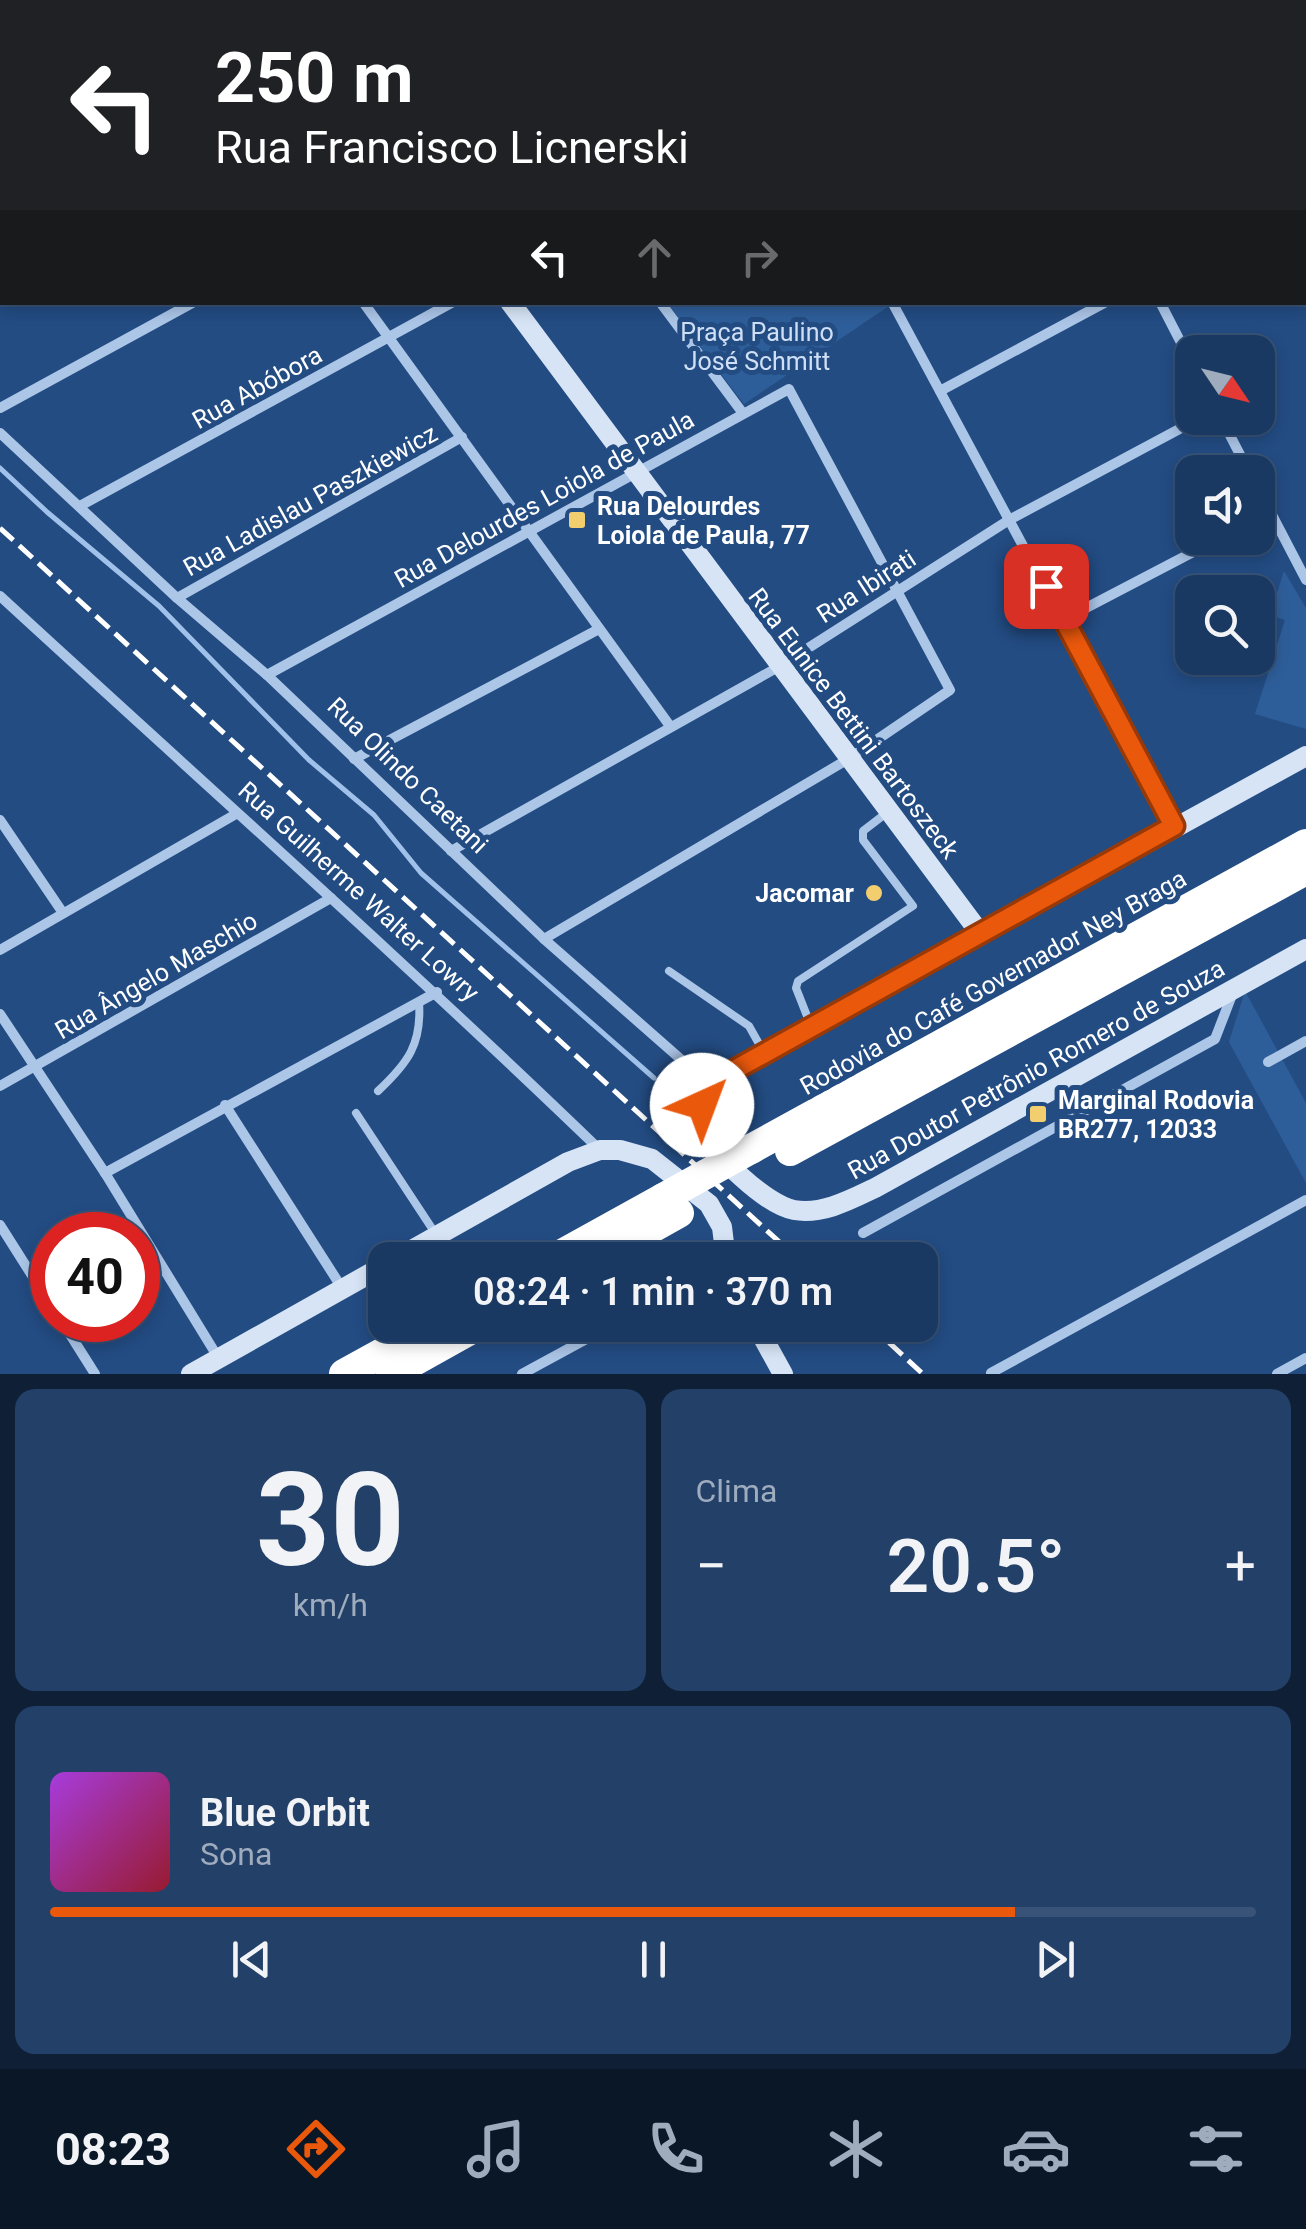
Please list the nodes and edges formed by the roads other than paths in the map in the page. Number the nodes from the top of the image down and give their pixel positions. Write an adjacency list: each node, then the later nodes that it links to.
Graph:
1 (189, 305): 12 (street)
2 (365, 305): 10 (street)
3 (448, 305): 10 (street, Rua Abóbora)
4 (512, 305): 17 (street, Rua Eunice Bettini Bartoszeck)
5 (662, 305): 13 (street)
6 (894, 305): 11 (street)
7 (1100, 305): 11 (street)
8 (1162, 305): 9 (street)
9 (1177, 335)
10 (389, 338): 16 (street); 18 (street, Rua Abóbora)
11 (940, 391): 19 (street)
12 (0, 408)
13 (742, 412): 17 (street, Rua Delourdes Loiola de Paula); 24 (street, Rua Delourdes Loiola de Paula)
14 (1175, 431): 19 (street, Rua Ibirati)
15 (0, 434): 18 (street, Rua Olindo Caetani)
16 (462, 437): 21 (street); 26 (street, Rua Ladislau Paszkiewicz)
17 (636, 472): 21 (street, Rua Delourdes Loiola de Paula); 29 (street, Rua Eunice Bettini Bartoszeck)
18 (80, 506): 26 (street, Rua Olindo Caetani)
19 (1009, 520): 24 (street, Rua Ibirati); 27 (street)
20 (1275, 521): 23 (street)
21 (529, 528): 28 (street); 30 (street, Rua Delourdes Loiola de Paula)
22 (1188, 555): 27 (street)
23 (1306, 580)
24 (897, 589): 29 (street, Rua Ibirati); 33 (street)
25 (0, 596): 36 (street, Rua Guilherme Walter Lowry)
26 (177, 598): 30 (street, Rua Olindo Caetani)
27 (1064, 620): 38 (street)
28 (599, 629): 31 (street); 34 (street)
29 (780, 666): 31 (street, Rua Ibirati); 33 (street, Rua Eunice Bettini Bartoszeck)
30 (267, 675): 34 (street, Rua Olindo Caetani)
31 (670, 726): 40 (street, Rua Ibirati)
32 (1306, 756): 38 (street)
33 (850, 758): 35 (street, Rua Eunice Bettini Bartoszeck); 45 (street)
34 (354, 759): 40 (street, Rua Olindo Caetani)
35 (889, 811): 44 (street, Rua Eunice Bettini Bartoszeck); 53 (lane)
36 (236, 814): 42 (street, Rua Guilherme Walter Lowry); 43 (street)
37 (0, 820): 43 (street)
38 (1174, 826): 44 (street)
39 (1306, 844): 64 (highway, Rodovia do Café Governador Ney Braga)
40 (451, 852): 45 (street, Rua Olindo Caetani)
41 (1306, 870): 64 (highway, Rodovia do Café Governador Ney Braga)
42 (332, 898): 50 (street, Rua Guilherme Walter Lowry); 57 (street, Rua Ângelo Maschio)
43 (63, 913): 47 (street)
44 (980, 932): 53 (street)
45 (544, 938): 58 (street, Rua Olindo Caetani)
46 (1306, 949): 49 (street, Rua Doutor Petrônio Romero de Souza)
47 (0, 950)
48 (670, 970): 55 (lane)
49 (1234, 989): 64 (street, Rua Doutor Petrônio Romero de Souza); 69 (street)
50 (437, 992): 51 (street); 63 (street, Rua Guilherme Walter Lowry)
51 (419, 1002): 60 (lane); 61 (street)
52 (0, 1014): 57 (street)
53 (812, 1028): 55 (street)
54 (1306, 1041): 56 (street)
55 (765, 1055): 58 (street)
56 (1268, 1062)
57 (34, 1067): 59 (street, Rua Ângelo Maschio); 65 (street)
58 (709, 1084): 64 (street)
59 (0, 1086)
60 (378, 1092)
61 (225, 1105): 65 (street); 77 (street)
62 (356, 1114): 70 (lane)
63 (600, 1150): 67 (street); 70 (street)
64 (751, 1162): 67 (highway, Rodovia do Café Governador Ney Braga, bridge)
65 (105, 1173): 83 (street)
66 (1306, 1200): 91 (street)
67 (680, 1202): 72 (highway, Rodovia do Café Governador Ney Braga); 73 (highway, Rodovia do Café Governador Ney Braga); 74 (street)
68 (0, 1225): 75 (street)
69 (863, 1233)
70 (437, 1236): 71 (street)
71 (426, 1242)
72 (591, 1242)
73 (621, 1242)
74 (722, 1242)
75 (30, 1272)
76 (368, 1274): 77 (street)
77 (342, 1289): 83 (street)
78 (75, 1342): 86 (street)
79 (402, 1342): 88 (highway)
80 (448, 1342): 89 (highway)
81 (582, 1342): 85 (street)
82 (765, 1342): 90 (street)
83 (219, 1358): 87 (street)
84 (1306, 1358): 92 (street)
85 (529, 1372)
86 (95, 1374)
87 (192, 1374)
88 (344, 1374)
89 (391, 1374)
90 (783, 1374)
91 (991, 1374)
92 (1277, 1374)

